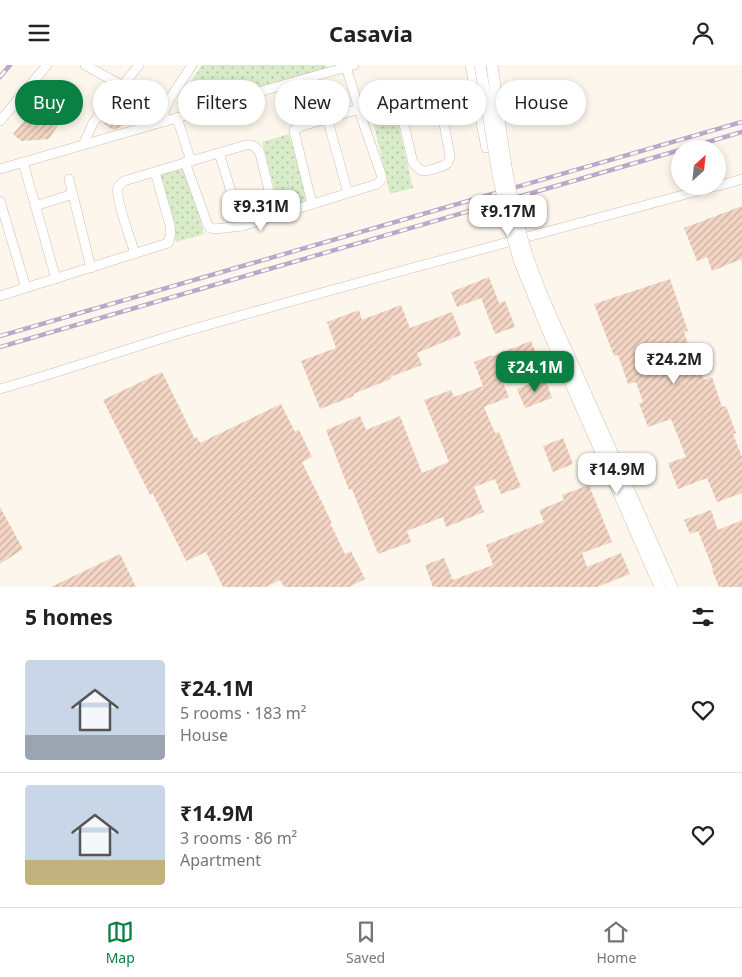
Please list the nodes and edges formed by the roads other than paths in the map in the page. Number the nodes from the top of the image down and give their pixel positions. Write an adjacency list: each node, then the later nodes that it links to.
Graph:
1 (47, 65): 17 (street)
2 (85, 65): 10 (street)
3 (139, 65): 11 (street)
4 (192, 65): 13 (street)
5 (470, 65): 25 (street)
6 (480, 65): 48 (main road, bridge)
7 (492, 65): 48 (main road, bridge)
8 (350, 66): 9 (street); 14 (street)
9 (329, 68): 16 (street)
10 (111, 80)
11 (128, 80)
12 (398, 99): 12 (street)
13 (168, 102)
14 (359, 109): 15 (street)
15 (349, 112)
16 (177, 118): 18 (street); 27 (street)
17 (0, 121)
18 (168, 121)
19 (93, 123): 24 (street)
20 (154, 125): 24 (street)
21 (305, 125): 38 (street)
22 (329, 125): 34 (street)
23 (364, 125): 34 (street)
24 (83, 145): 28 (street)
25 (486, 148)
26 (219, 153): 27 (street); 40 (street); 41 (street)
27 (188, 161): 30 (street); 41 (street)
28 (23, 163): 29 (street); 39 (street)
29 (0, 169)
30 (155, 172): 42 (street); 42 (street)
31 (69, 179): 35 (street)
32 (742, 179): 33 (street)
33 (726, 183)
34 (348, 193): 38 (street)
35 (73, 194): 39 (street); 43 (street)
36 (684, 195): 47 (street)
37 (0, 201): 45 (street)
38 (312, 204): 40 (street)
39 (36, 206): 44 (street)
40 (275, 216): 41 (street)
41 (242, 226)
42 (136, 254): 43 (street)
43 (90, 268): 44 (street)
44 (56, 279): 45 (street)
45 (26, 288): 46 (street)
46 (0, 296)
47 (0, 389)
48 (580, 393): 49 (main road); 50 (main road)
49 (660, 587)
50 (672, 587)

